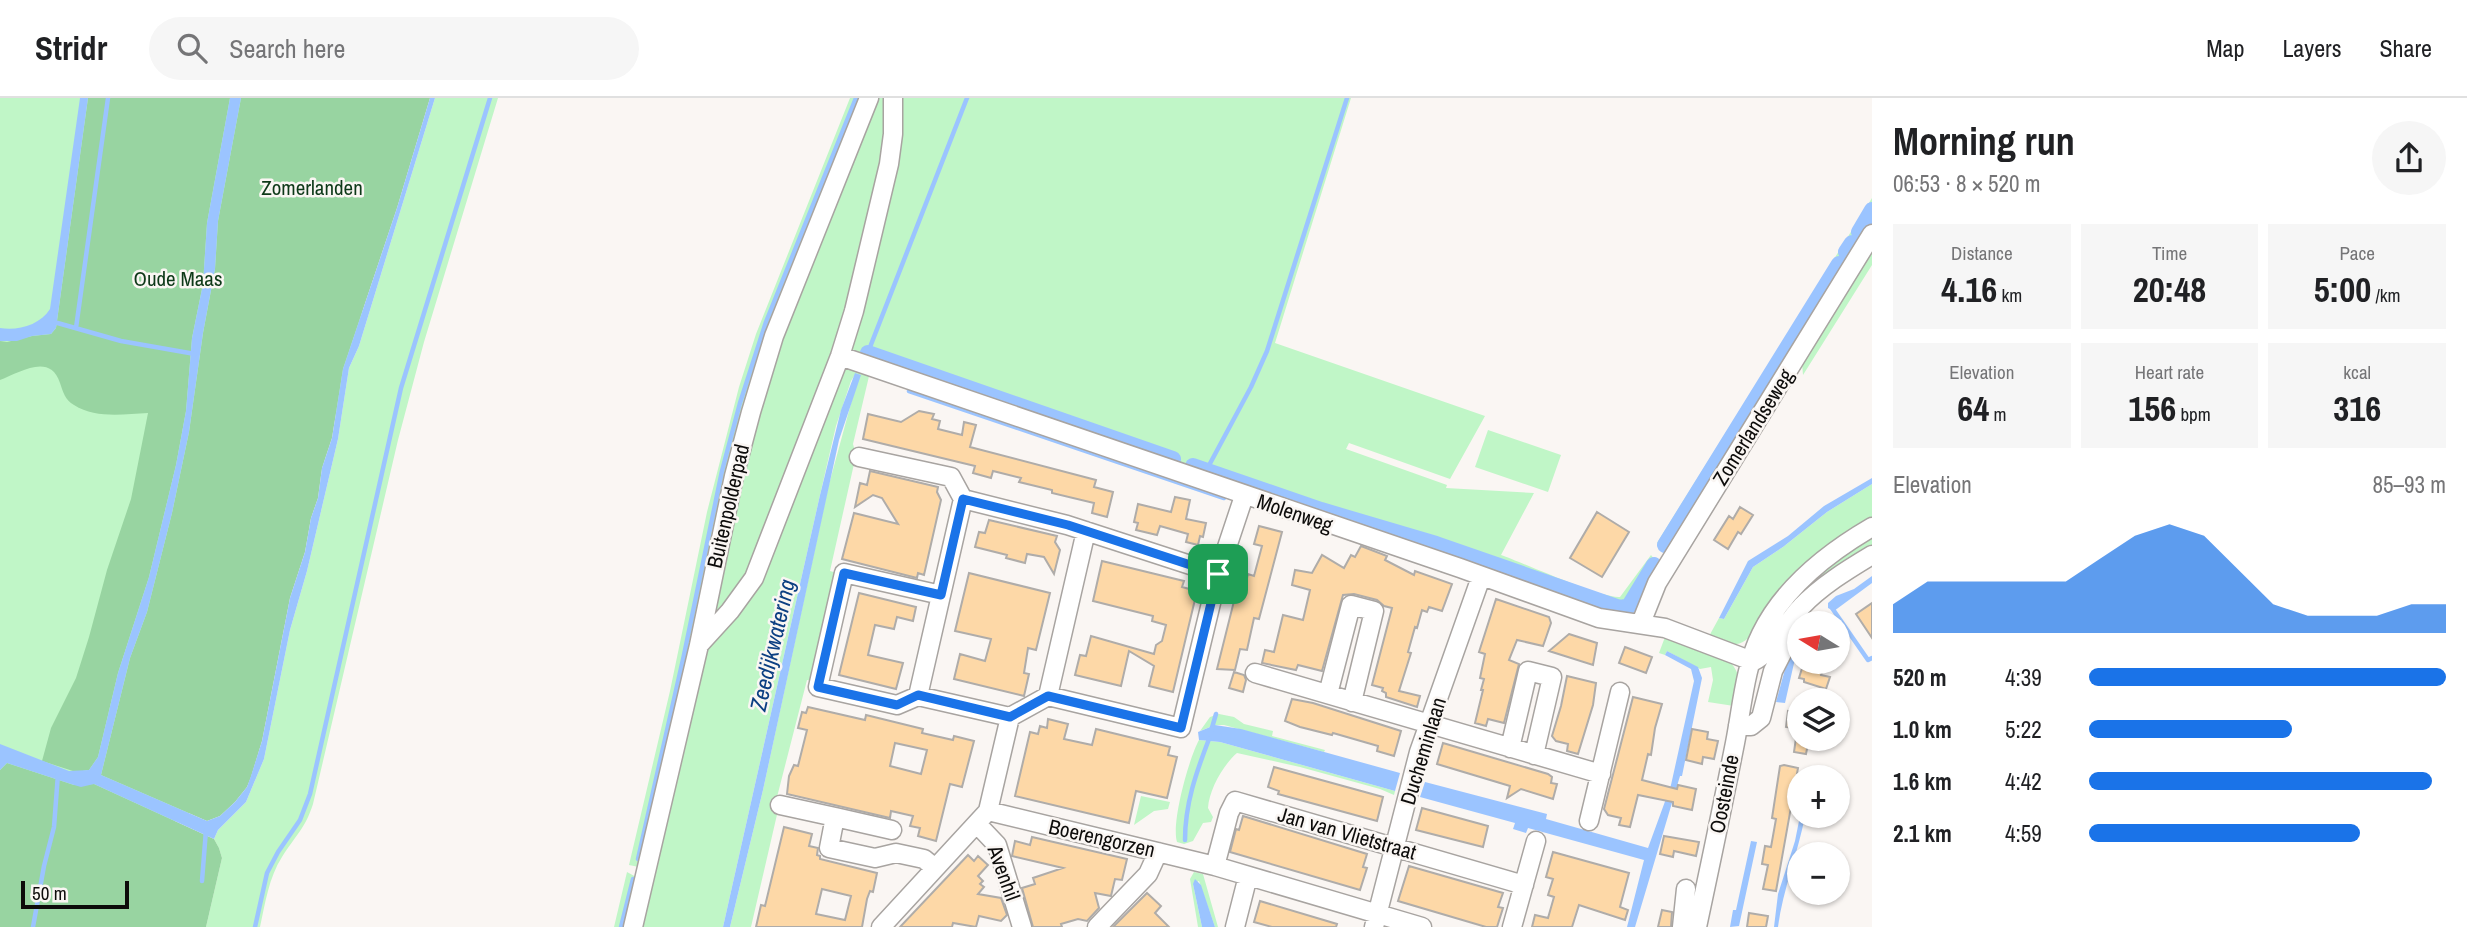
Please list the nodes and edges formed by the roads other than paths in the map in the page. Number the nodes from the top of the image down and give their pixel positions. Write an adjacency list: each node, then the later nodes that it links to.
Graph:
1 (869, 98): 16 (street, Buitenpolderpad)
2 (893, 98): 4 (street)
3 (1872, 234): 15 (street, Zomerlandseweg)
4 (840, 356): 6 (street, Molenweg); 16 (street)
5 (859, 457): 7 (street)
6 (1244, 496): 11 (street); 12 (street, Molenweg)
7 (963, 499): 9 (street); 13 (street)
8 (1872, 527): 17 (street, Oosteinde)
9 (1086, 531): 11 (street); 22 (street)
10 (1872, 555): 14 (street)
11 (1218, 574): 22 (street)
12 (1481, 577): 15 (street, Molenweg); 25 (street, Ducheminlaan)
13 (941, 595): 21 (street); 21 (street)
14 (1803, 605): 17 (street); 26 (street)
15 (1642, 623): 17 (street, Molenweg)
16 (699, 645): 44 (street, Buitenpolderpad)
17 (1752, 661): 26 (street, Oosteinde)
18 (1255, 673): 20 (street)
19 (1620, 692): 29 (street)
20 (1328, 694): 23 (street); 23 (street)
21 (918, 695): 24 (street)
22 (1048, 696): 24 (street)
23 (1352, 702): 25 (street)
24 (1010, 717): 32 (street)
25 (1429, 725): 27 (street); 36 (street, Ducheminlaan)
26 (1738, 725): 52 (street, Oosteinde)
27 (1510, 748): 28 (street); 28 (street)
28 (1534, 755): 29 (street)
29 (1601, 774): 33 (street)
30 (780, 805): 31 (street)
31 (835, 817): 34 (street); 39 (street)
32 (983, 818): 37 (street, Boerengorzen); 39 (street); 46 (street, Avenhil)
33 (1590, 821)
34 (892, 830)
35 (1536, 841): 41 (street)
36 (1394, 848): 38 (street, Jan van Vlietstraat); 41 (street, Jan van Vlietstraat); 43 (street, Ducheminlaan)
37 (1158, 852): 38 (street, Boerengorzen); 47 (street)
38 (1215, 866): 40 (street, Boerengorzen)
39 (935, 868): 45 (street)
40 (1248, 876): 43 (street, Boerengorzen); 48 (street)
41 (1524, 885): 50 (street)
42 (1686, 889): 51 (street)
43 (1376, 921): 49 (street, Boerengorzen)
44 (633, 927)
45 (881, 927)
46 (1022, 927)
47 (1097, 927)
48 (1235, 927)
49 (1422, 927)
50 (1511, 927)
51 (1682, 927)
52 (1697, 927)

